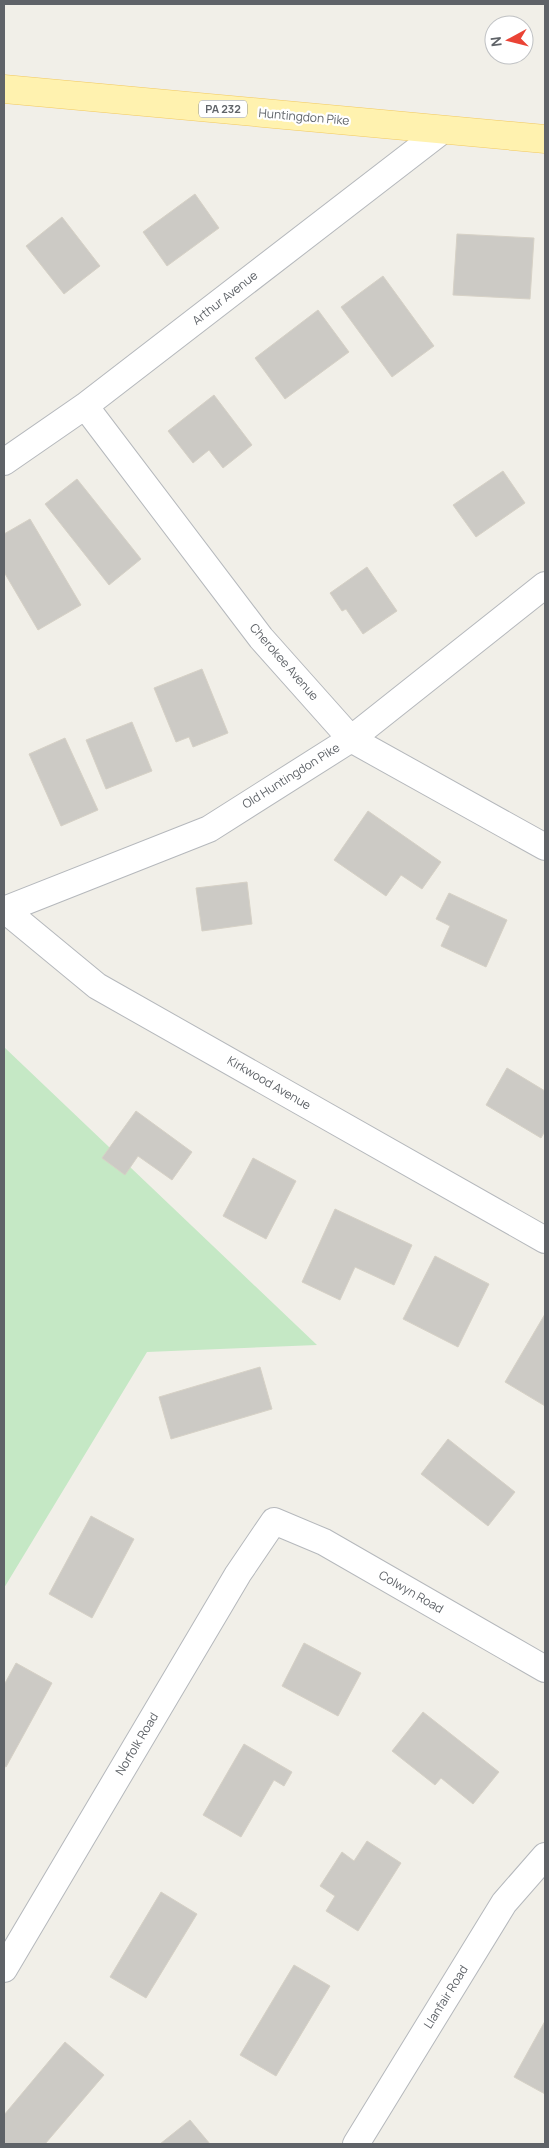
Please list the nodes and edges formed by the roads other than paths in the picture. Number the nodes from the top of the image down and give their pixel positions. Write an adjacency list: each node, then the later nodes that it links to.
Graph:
1 (4, 89): 2 (main road, Huntingdon Pike / PA 232)
2 (443, 130): 3 (main road, Huntingdon Pike / PA 232); 4 (street, Arthur Avenue)
3 (545, 139)
4 (85, 406): 5 (street, Arthur Avenue); 7 (street, Cherokee Avenue)
5 (4, 462)
6 (545, 584): 7 (street, Old Huntingdon Pike)
7 (351, 739): 8 (street, Cherokee Avenue); 9 (street, Old Huntingdon Pike)
8 (545, 847)
9 (4, 910): 10 (street, Kirkwood Avenue)
10 (545, 1240)
11 (274, 1521): 12 (street, Colwyn Road); 14 (street, Norfolk Road)
12 (545, 1668)
13 (545, 1856): 15 (street, Llanfair Road)
14 (4, 1969)
15 (356, 2144)

